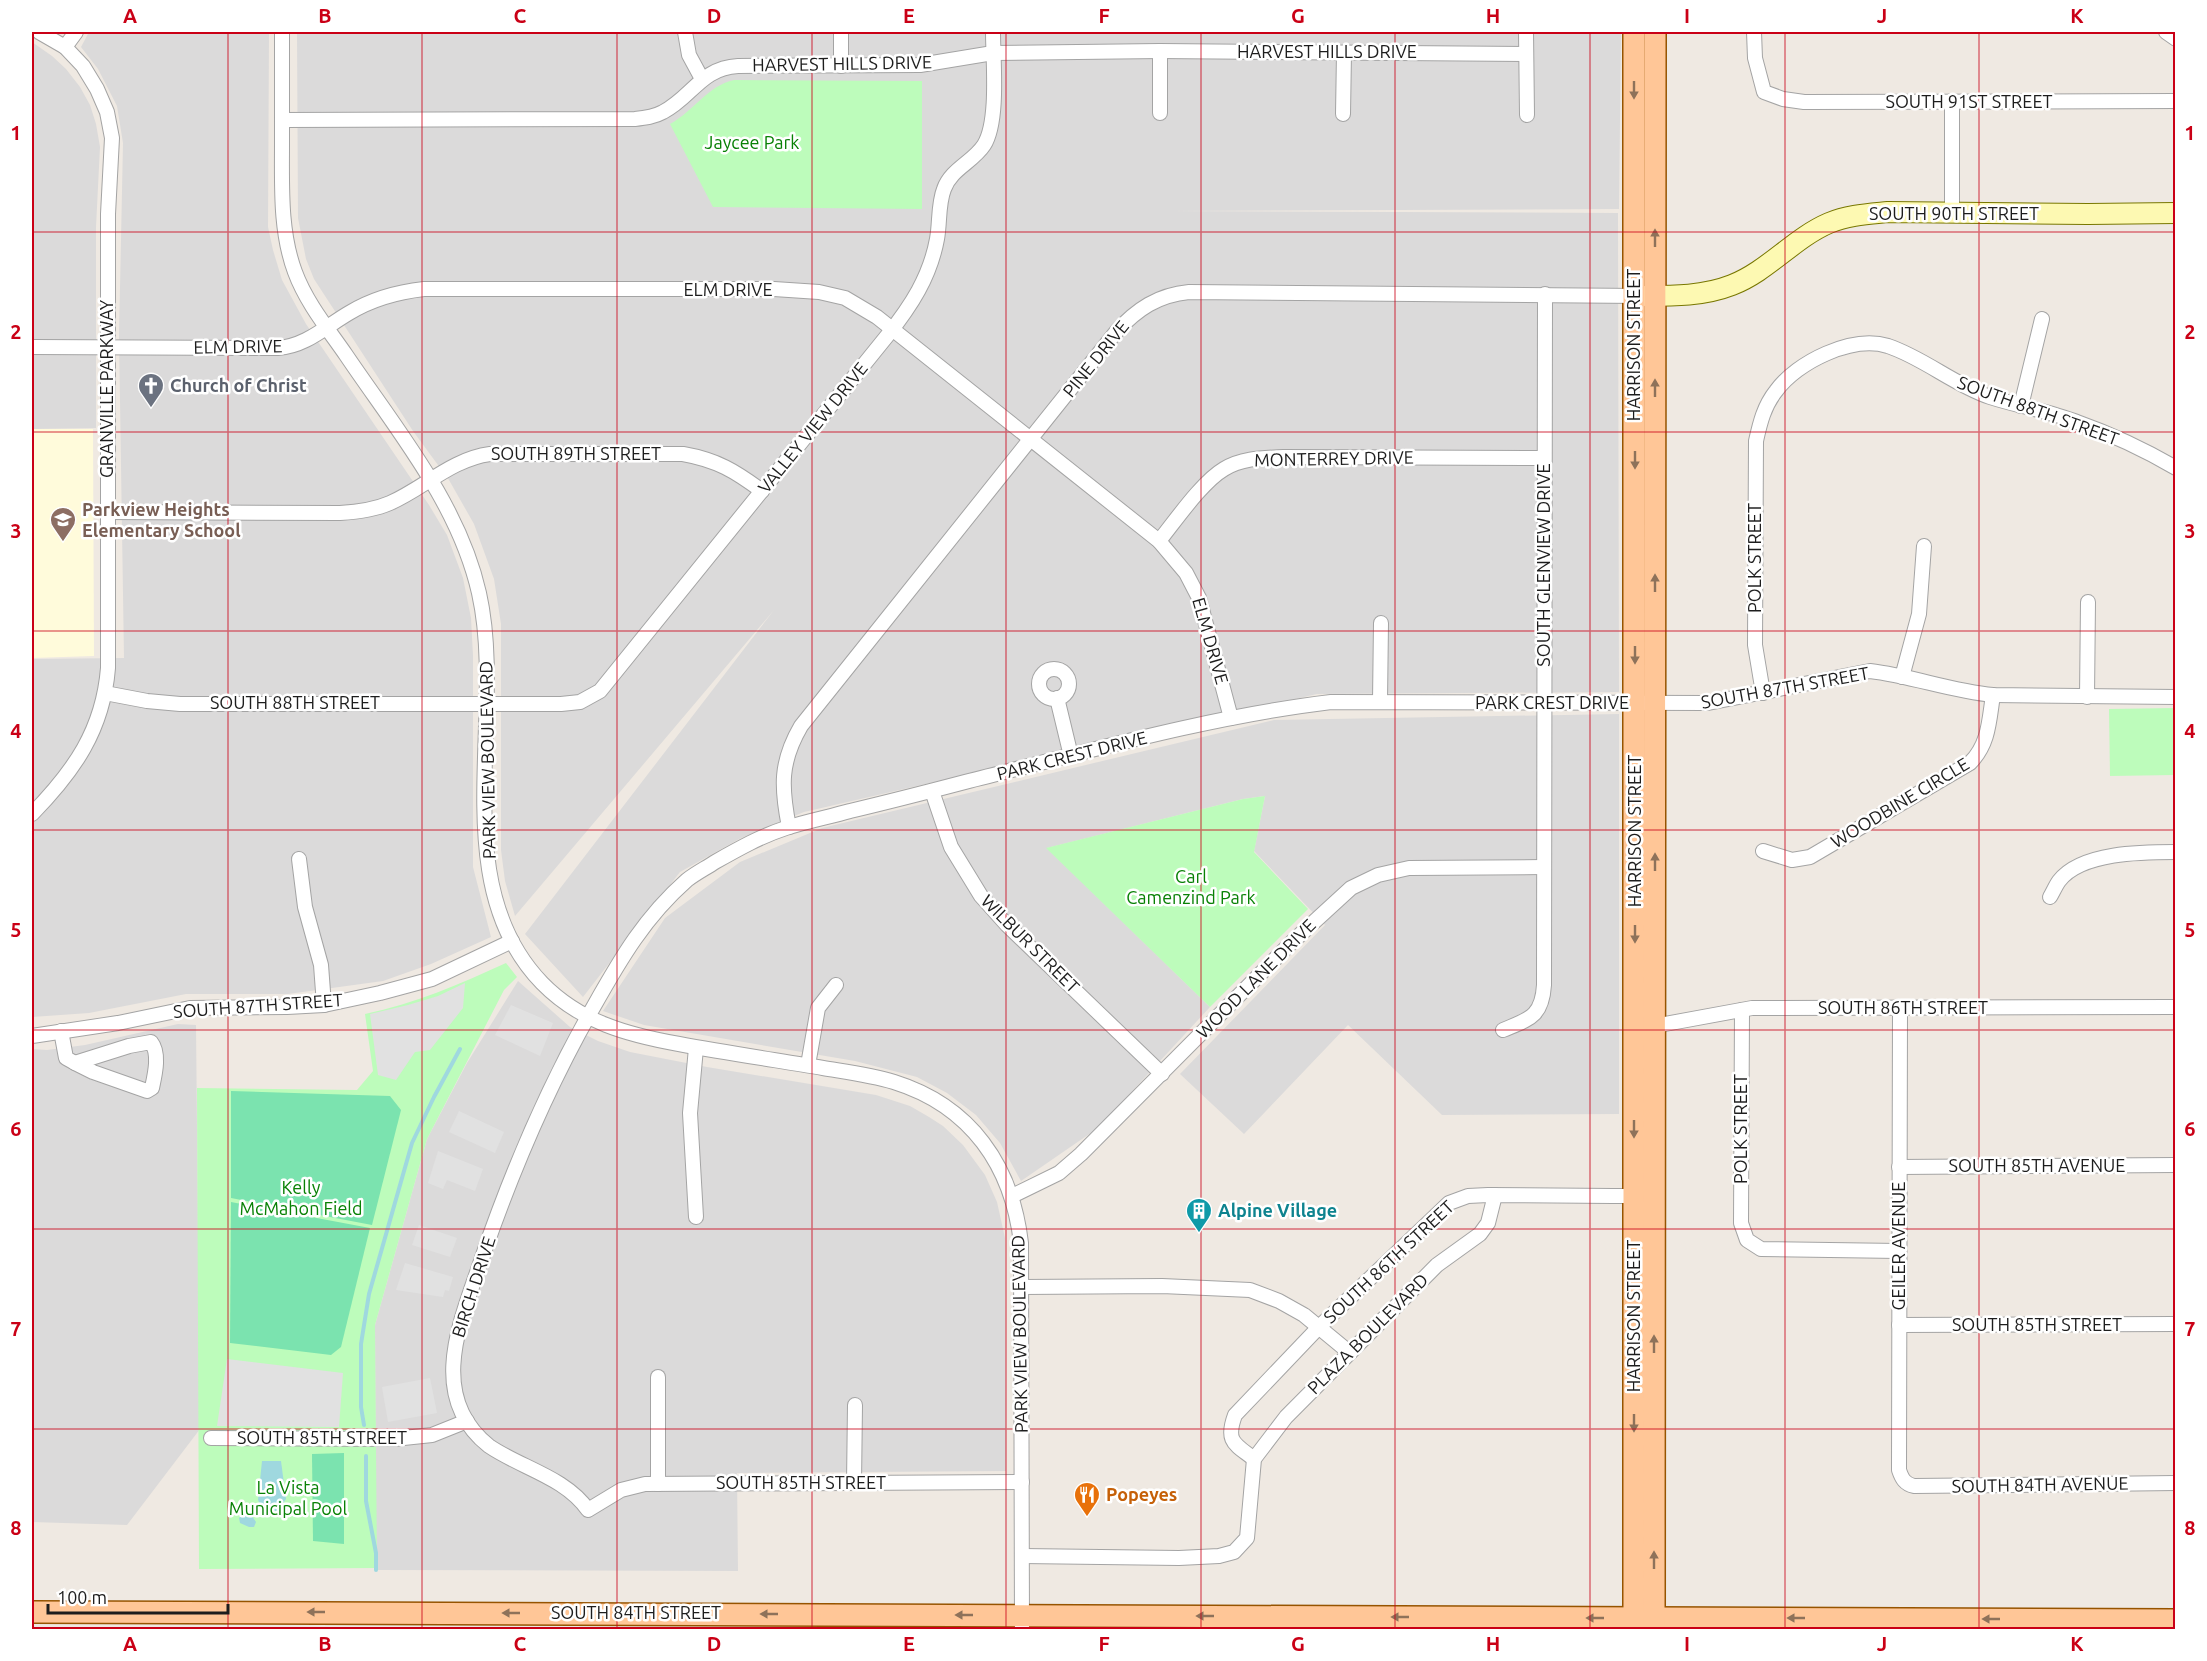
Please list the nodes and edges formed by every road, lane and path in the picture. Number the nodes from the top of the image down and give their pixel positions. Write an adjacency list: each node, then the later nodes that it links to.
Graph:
1 (39, 32): 13 (street, GRANVILLE PARKWAY)
2 (76, 32): 13 (street)
3 (282, 32): 25 (street, PARK VIEW BOULEVARD)
4 (685, 32): 19 (street)
5 (841, 32): 18 (street)
6 (993, 32): 16 (street, VALLEY VIEW DRIVE)
7 (1526, 32): 17 (street)
8 (1634, 32): 29 (main road, HARRISON STREET, one-way to 29)
9 (1655, 32): 29 (main road, HARRISON STREET, one-way to 9)
10 (1754, 32): 20 (street, SOUTH 91ST STREET)
11 (2166, 32): 12 (street)
12 (2175, 39)
13 (65, 47): 34 (street, GRANVILLE PARKWAY)
14 (1160, 51): 15 (street, HARVEST HILLS DRIVE); 16 (street, HARVEST HILLS DRIVE); 22 (street)
15 (1344, 52): 17 (street, HARVEST HILLS DRIVE); 23 (street)
16 (993, 53): 18 (street, HARVEST HILLS DRIVE); 32 (street, VALLEY VIEW DRIVE)
17 (1526, 54): 24 (street)
18 (841, 66): 19 (street, HARVEST HILLS DRIVE)
19 (702, 79): 25 (street, HARVEST HILLS DRIVE)
20 (1952, 101): 21 (street, SOUTH 91ST STREET); 26 (street)
21 (2175, 101)
22 (1160, 113)
23 (1343, 114)
24 (1527, 116)
25 (282, 120): 31 (street, PARK VIEW BOULEVARD)
26 (1952, 213): 27 (street, SOUTH 90TH STREET); 29 (street, SOUTH 90TH STREET)
27 (2175, 213)
28 (1545, 294): 29 (street, PINE DRIVE); 37 (street, PINE DRIVE); 38 (street, SOUTH GLENVIEW DRIVE)
29 (1645, 296): 56 (main road, HARRISON STREET)
30 (2042, 319): 35 (street)
31 (327, 327): 32 (street, ELM DRIVE); 34 (street, ELM DRIVE); 40 (street, PARK VIEW BOULEVARD)
32 (893, 329): 37 (street, ELM DRIVE); 41 (street, VALLEY VIEW DRIVE)
33 (32, 347): 34 (street, ELM DRIVE)
34 (108, 347): 42 (street, GRANVILLE PARKWAY)
35 (2021, 406): 36 (street, SOUTH 88TH STREET); 39 (street, SOUTH 88TH STREET)
36 (1760, 423): 49 (street, POLK STREET)
37 (1031, 439): 43 (street, ELM DRIVE); 62 (street, PINE DRIVE)
38 (1544, 458): 43 (street, MONTERREY DRIVE); 55 (street, SOUTH GLENVIEW DRIVE)
39 (2175, 467)
40 (430, 479): 41 (street, SOUTH 89TH STREET); 42 (street, SOUTH 89TH STREET); 57 (street, PARK VIEW BOULEVARD)
41 (762, 491): 57 (street, VALLEY VIEW DRIVE)
42 (106, 512): 48 (street, GRANVILLE PARKWAY)
43 (1159, 541): 58 (street, ELM DRIVE)
44 (1924, 546): 47 (street)
45 (2088, 602): 51 (street)
46 (1381, 622): 54 (street)
47 (1902, 677): 49 (street, SOUTH 87TH STREET); 50 (street, SOUTH 87TH STREET)
48 (105, 693): 57 (street, SOUTH 88TH STREET); 61 (street, GRANVILLE PARKWAY)
49 (1762, 693): 56 (street, SOUTH 87TH STREET)
50 (1993, 695): 51 (street, SOUTH 87TH STREET); 63 (street, WOODBINE CIRCLE)
51 (2087, 697): 52 (street, SOUTH 87TH STREET)
52 (2175, 697)
53 (1057, 698): 59 (street)
54 (1380, 701): 55 (street, PARK CREST DRIVE); 58 (street, PARK CREST DRIVE)
55 (1544, 703): 56 (street, PARK CREST DRIVE); 66 (street, SOUTH GLENVIEW DRIVE)
56 (1645, 703): 74 (main road, HARRISON STREET, one-way to 74); 76 (main road, HARRISON STREET, one-way to 56)
57 (486, 704): 68 (street, PARK VIEW BOULEVARD)
58 (1231, 718): 59 (street, PARK CREST DRIVE)
59 (1071, 756): 60 (street, PARK CREST DRIVE)
60 (932, 790): 62 (street, PARK CREST DRIVE); 83 (street, WILBUR STREET)
61 (32, 814)
62 (789, 827): 75 (street, PARK CREST DRIVE)
63 (1763, 851)
64 (2175, 852): 67 (street)
65 (299, 859): 70 (street)
66 (1544, 867): 77 (street, SOUTH GLENVIEW DRIVE); 83 (street, WOOD LANE DRIVE)
67 (2050, 897)
68 (512, 941): 70 (street, SOUTH 87TH STREET); 75 (street, PARK VIEW BOULEVARD)
69 (836, 985): 82 (street)
70 (324, 1005): 78 (street, SOUTH 87TH STREET)
71 (2175, 1007): 72 (street, SOUTH 86TH STREET)
72 (1900, 1008): 73 (street, SOUTH 86TH STREET); 85 (street, GEILER AVENUE)
73 (1742, 1010): 76 (street, SOUTH 86TH STREET); 91 (street, POLK STREET)
74 (1634, 1014): 76 (street); 88 (main road, HARRISON STREET, one-way to 88)
75 (587, 1017): 80 (street, PARK VIEW BOULEVARD); 99 (street, BIRCH DRIVE)
76 (1654, 1026): 89 (main road, HARRISON STREET)
77 (1503, 1030)
78 (61, 1031): 79 (street, SOUTH 87TH STREET); 81 (street)
79 (32, 1036)
80 (696, 1048): 82 (street, PARK VIEW BOULEVARD); 90 (street)
81 (75, 1063): 81 (street)
82 (808, 1065): 87 (street, PARK VIEW BOULEVARD)
83 (1162, 1074): 87 (street, WOOD LANE DRIVE)
84 (2175, 1165): 85 (street, SOUTH 85TH AVENUE)
85 (1899, 1167): 91 (street, GEILER AVENUE)
86 (1495, 1195): 88 (street, SOUTH 86TH STREET); 95 (street, SOUTH 86TH STREET); 96 (street, PLAZA BOULEVARD)
87 (1012, 1196): 92 (street, PARK VIEW BOULEVARD)
88 (1634, 1196): 89 (street); 113 (main road, HARRISON STREET, one-way to 113)
89 (1654, 1210): 113 (main road, HARRISON STREET, one-way to 89)
90 (696, 1217)
91 (1899, 1251): 94 (street, GEILER AVENUE)
92 (1022, 1287): 95 (street, SOUTH 86TH STREET); 102 (street, PARK VIEW BOULEVARD)
93 (2175, 1324): 94 (street, SOUTH 85TH STREET)
94 (1899, 1325): 104 (street, GEILER AVENUE)
95 (1319, 1327): 96 (street); 101 (street)
96 (1350, 1353): 101 (street, PLAZA BOULEVARD)
97 (658, 1377): 106 (street)
98 (855, 1405): 103 (street)
99 (467, 1422): 100 (street, SOUTH 85TH STREET); 107 (street, BIRCH DRIVE)
100 (211, 1438)
101 (1254, 1459): 108 (street)
102 (1022, 1482): 103 (street, SOUTH 85TH STREET); 108 (street, PARK VIEW BOULEVARD)
103 (854, 1483): 106 (street, SOUTH 85TH STREET)
104 (1905, 1483): 105 (street, SOUTH 84TH AVENUE)
105 (2175, 1483)
106 (658, 1484): 107 (street, SOUTH 85TH STREET)
107 (588, 1510)
108 (1022, 1556): 112 (street, PARK VIEW BOULEVARD)
109 (32, 1612): 112 (main road, SOUTH 84TH STREET, one-way to 109)
110 (2130, 1620): 111 (main road, SOUTH 84TH STREET); 113 (main road, SOUTH 84TH STREET, one-way to 113); 114 (main road)
111 (2175, 1620)
112 (1022, 1623): 113 (main road, SOUTH 84TH STREET, one-way to 112)
113 (1644, 1624)
114 (2016, 1629)

